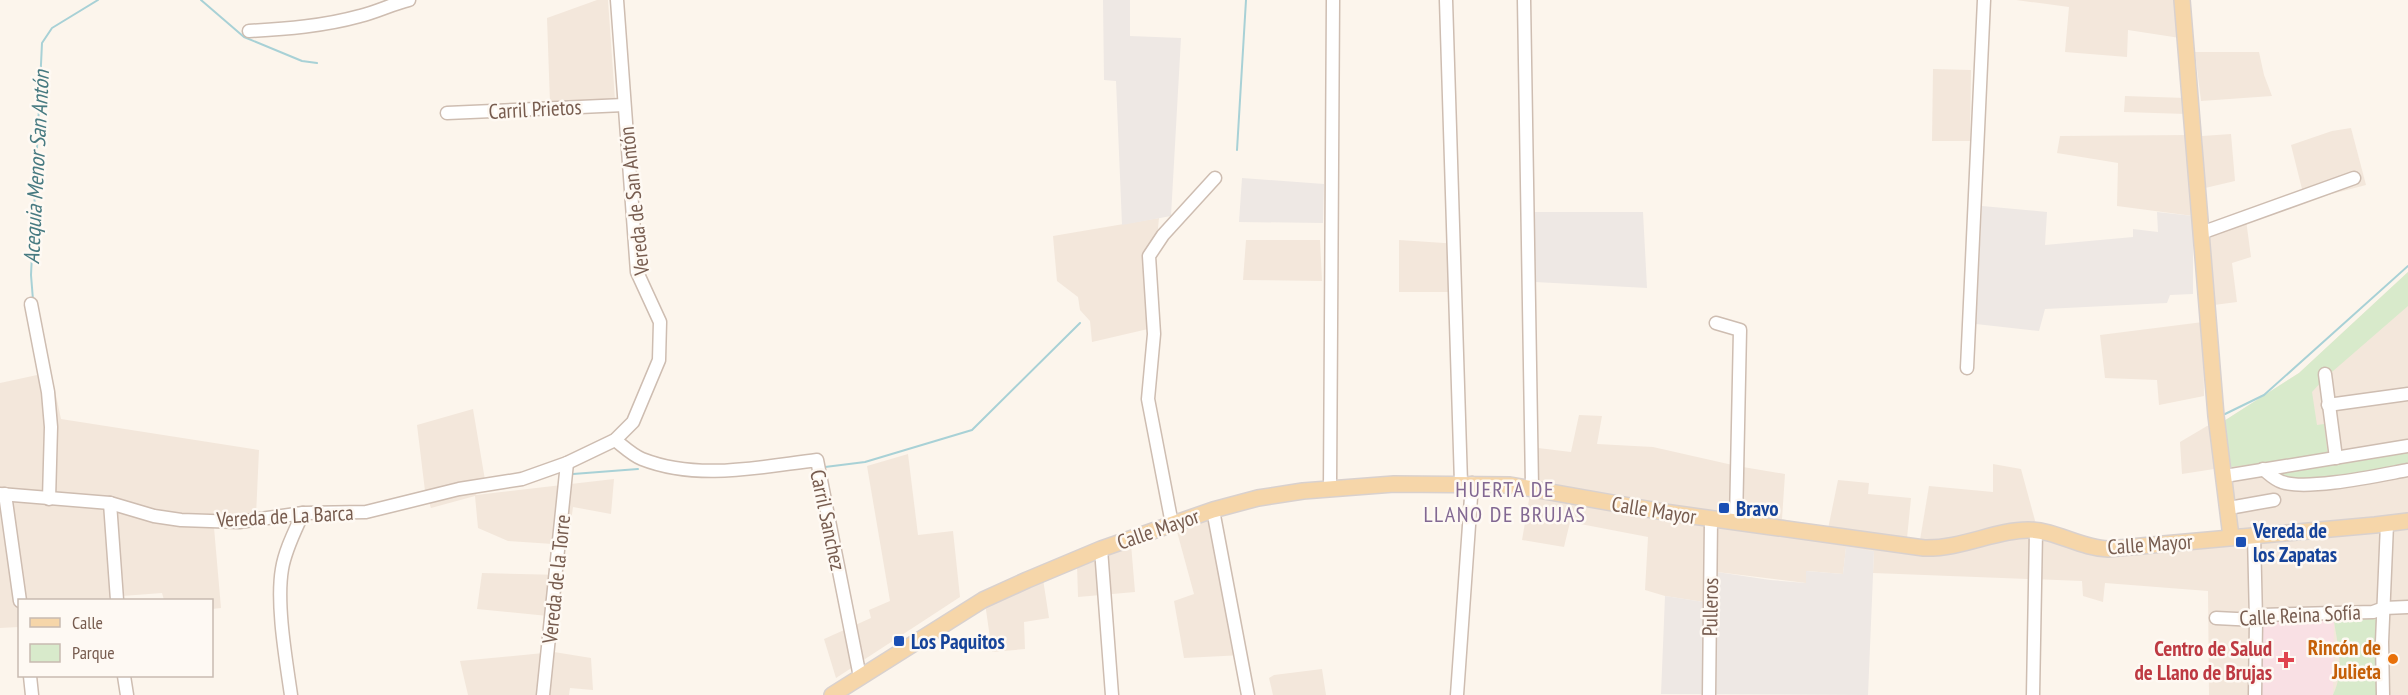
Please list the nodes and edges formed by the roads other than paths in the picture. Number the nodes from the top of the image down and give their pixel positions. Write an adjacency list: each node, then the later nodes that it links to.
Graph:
1 (409, 0): 8 (street)
2 (617, 0): 9 (street, Vereda de San Antón)
3 (1333, 0): 29 (street)
4 (1446, 0): 27 (street)
5 (1524, 0): 28 (street)
6 (1984, 0): 16 (street)
7 (2182, 0): 13 (main road)
8 (249, 31)
9 (624, 105): 10 (street, Carril Prietos); 20 (street, Vereda de San Antón)
10 (447, 113)
11 (1215, 178): 40 (street)
12 (2355, 178): 13 (street)
13 (2201, 233): 26 (main road)
14 (31, 304): 31 (street)
15 (1716, 323): 39 (street)
16 (1967, 368)
17 (2325, 374): 19 (street)
18 (2408, 394): 19 (street)
19 (2328, 405): 22 (street)
20 (615, 440): 23 (street, Vereda de San Antón); 54 (street, Carril Sanchez)
21 (2408, 446): 22 (street)
22 (2336, 458): 24 (street)
23 (567, 463): 36 (street, Vereda de La Barca); 58 (street, Vereda de la Torre)
24 (2263, 469): 25 (street); 26 (street)
25 (2408, 470)
26 (2225, 476): 34 (main road)
27 (1467, 483): 28 (main road, Calle Mayor); 29 (main road, Calle Mayor); 62 (street)
28 (1532, 487): 37 (main road, Calle Mayor)
29 (1330, 488): 35 (main road, Calle Mayor)
30 (2, 494): 31 (street, Vereda de La Barca); 46 (street)
31 (49, 499): 33 (street, Vereda de La Barca)
32 (2274, 500): 34 (street)
33 (110, 503): 36 (street, Vereda de La Barca); 47 (street)
34 (2229, 507): 44 (main road)
35 (1213, 510): 40 (main road, Calle Mayor); 61 (street)
36 (303, 513): 57 (street)
37 (1711, 519): 39 (main road, Calle Mayor); 63 (street, Pulleros)
38 (2408, 521): 41 (main road, Calle Mayor)
39 (1736, 522): 42 (main road, Calle Mayor)
40 (1172, 524): 45 (main road, Calle Mayor)
41 (2387, 524): 43 (main road, Calle Mayor); 49 (street)
42 (2036, 531): 44 (main road, Calle Mayor); 64 (street)
43 (2254, 535): 44 (main road, Calle Mayor); 51 (street)
44 (2232, 537)
45 (1101, 549): 54 (main road, Calle Mayor); 60 (street)
46 (20, 599)
47 (117, 599)
48 (2408, 607): 49 (street, Calle Reina Sofía)
49 (2384, 608): 51 (street, Calle Reina Sofía); 66 (street)
50 (2216, 618): 51 (street, Calle Reina Sofía)
51 (2256, 620): 65 (street)
52 (30, 677): 55 (street)
53 (124, 677): 56 (street)
54 (860, 677): 59 (main road, Calle Mayor)
55 (32, 695)
56 (127, 695)
57 (291, 695)
58 (543, 695)
59 (832, 695)
60 (1112, 695)
61 (1248, 695)
62 (1457, 695)
63 (1708, 695)
64 (2033, 695)
65 (2255, 695)
66 (2383, 695)

